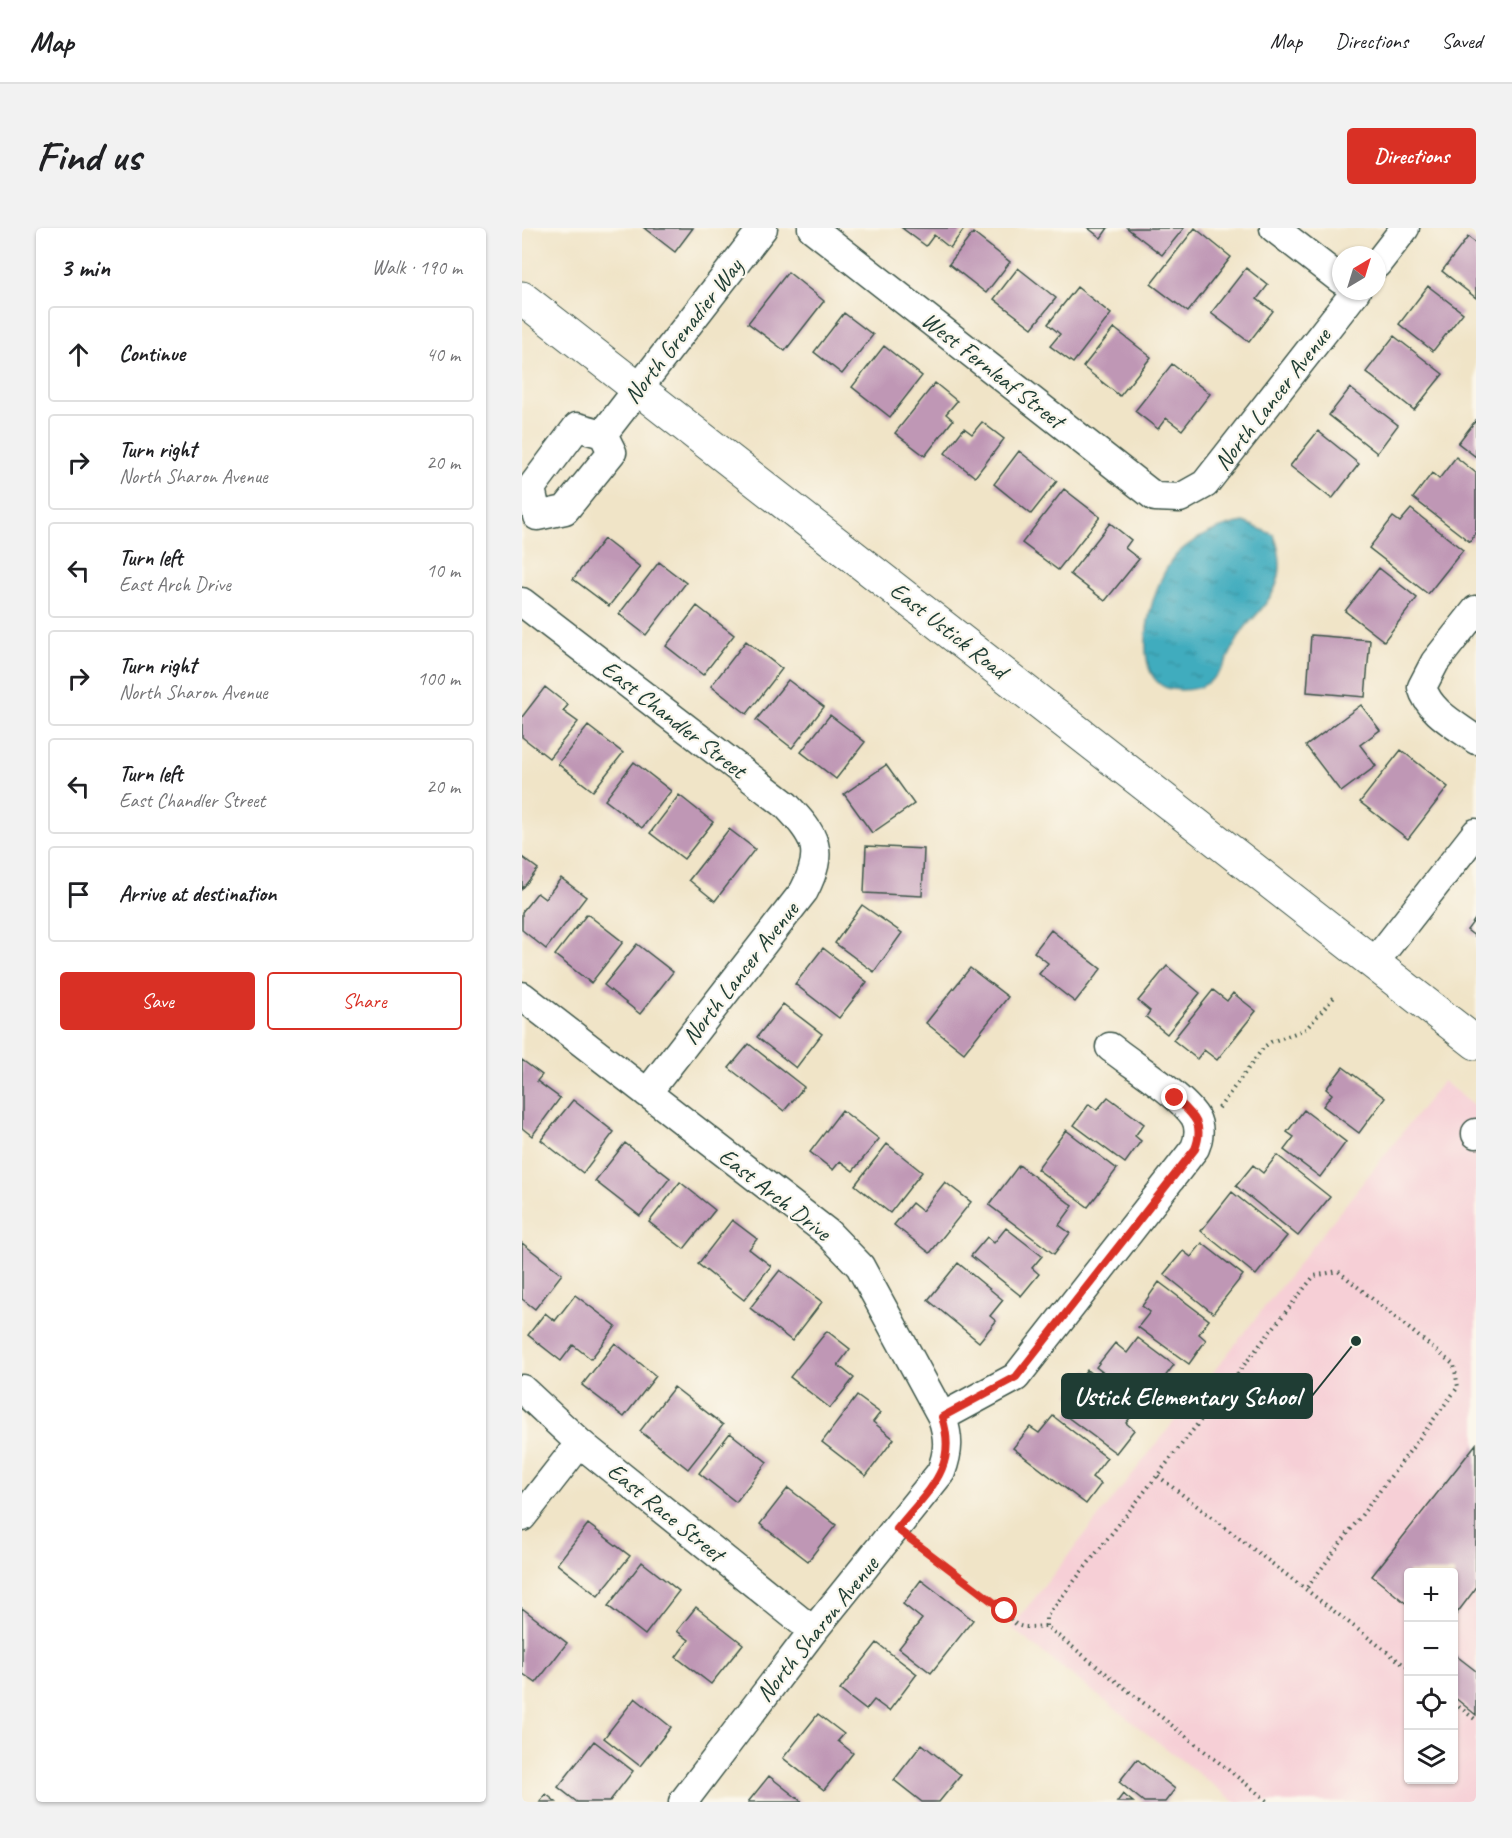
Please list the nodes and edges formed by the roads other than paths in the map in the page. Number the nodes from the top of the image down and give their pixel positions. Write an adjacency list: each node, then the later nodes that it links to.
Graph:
1 (764, 228): 9 (street, North Grenadier Way)
2 (812, 228): 11 (street, West Fernleaf Street)
3 (1274, 228): 6 (street)
4 (1406, 228): 5 (street)
5 (1386, 253)
6 (1332, 273)
7 (522, 298): 9 (main road, East Ustick Road)
8 (1344, 300): 11 (street, North Lancer Avenue)
9 (639, 389): 10 (street, North Grenadier Way); 18 (main road, East Ustick Road)
10 (603, 434): 12 (street); 12 (street)
11 (1180, 498)
12 (529, 526)
13 (522, 602): 17 (street, East Chandler Street)
14 (1476, 610): 15 (street)
15 (1476, 740)
16 (1476, 833): 18 (street)
17 (815, 846): 22 (street, North Lancer Avenue)
18 (1374, 963): 20 (main road, East Ustick Road)
19 (522, 996): 22 (street, East Arch Drive)
20 (1476, 1043)
21 (1110, 1047): 24 (street)
22 (647, 1093): 24 (street, East Arch Drive)
23 (522, 1389): 25 (street, East Race Street)
24 (942, 1417): 26 (street, East Arch Drive)
25 (580, 1443): 27 (street); 28 (street, East Race Street)
26 (948, 1454): 28 (street, North Sharon Avenue)
27 (522, 1517)
28 (813, 1631): 29 (street, North Sharon Avenue)
29 (683, 1802)

